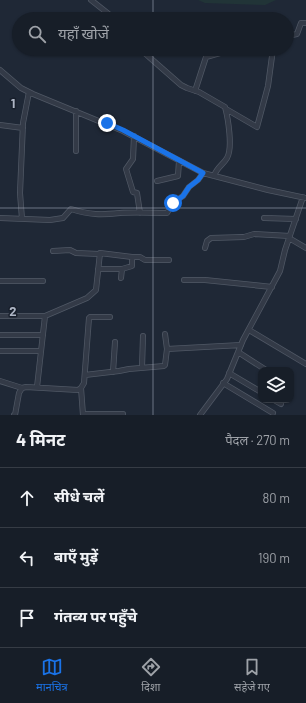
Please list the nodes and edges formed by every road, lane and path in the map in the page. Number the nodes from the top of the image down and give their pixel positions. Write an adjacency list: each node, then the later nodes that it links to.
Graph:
1 (91, 0): 2 (street)
2 (106, 12)
3 (306, 23): 4 (street)
4 (294, 35)
5 (148, 56): 9 (street)
6 (210, 56): 9 (street)
7 (272, 56): 11 (street)
8 (0, 70): 10 (street)
9 (195, 91): 11 (street)
10 (29, 92): 12 (street); 14 (street)
11 (226, 109): 19 (street)
12 (76, 111): 15 (street); 16 (street)
13 (0, 125): 14 (street)
14 (23, 128): 25 (street)
15 (134, 136): 17 (street); 22 (street)
16 (76, 151)
17 (179, 161): 18 (street); 20 (street)
18 (203, 173): 19 (street); 22 (street)
19 (214, 176): 21 (street)
20 (156, 181)
21 (304, 198): 26 (street)
22 (140, 214): 25 (street)
23 (0, 218): 25 (street)
24 (264, 218): 26 (street)
25 (22, 219)
26 (296, 219): 27 (street)
27 (290, 237): 28 (street); 29 (street); 40 (street)
28 (205, 248)
29 (306, 248)
30 (53, 251): 31 (street)
31 (99, 254): 32 (street); 34 (street)
32 (132, 257): 33 (street); 35 (street)
33 (169, 260)
34 (98, 269): 35 (street); 42 (street)
35 (121, 269): 36 (street)
36 (121, 278)
37 (184, 280): 40 (street)
38 (0, 281): 39 (street)
39 (43, 281)
40 (272, 287): 44 (street)
41 (0, 316): 42 (street)
42 (45, 316): 47 (street)
43 (110, 317): 60 (street)
44 (249, 330): 50 (street); 55 (street)
45 (165, 334): 51 (street)
46 (0, 335): 47 (street)
47 (43, 335): 53 (street)
48 (143, 336): 56 (street)
49 (116, 342): 58 (street)
50 (241, 346): 51 (street); 54 (street)
51 (167, 349): 56 (street)
52 (0, 351): 53 (street)
53 (41, 351): 64 (street)
54 (238, 352): 57 (street); 59 (street)
55 (306, 364)
56 (142, 367): 58 (street)
57 (261, 367)
58 (113, 372): 60 (street)
59 (229, 373): 62 (street); 66 (street)
60 (85, 375): 65 (street)
61 (0, 381): 63 (street)
62 (223, 383): 68 (street); 71 (street)
63 (22, 388): 64 (street); 69 (street)
64 (37, 388): 65 (street)
65 (82, 388): 70 (street)
66 (258, 390)
67 (123, 414): 70 (street)
68 (273, 414)
69 (14, 415)
70 (83, 415)
71 (200, 415)

